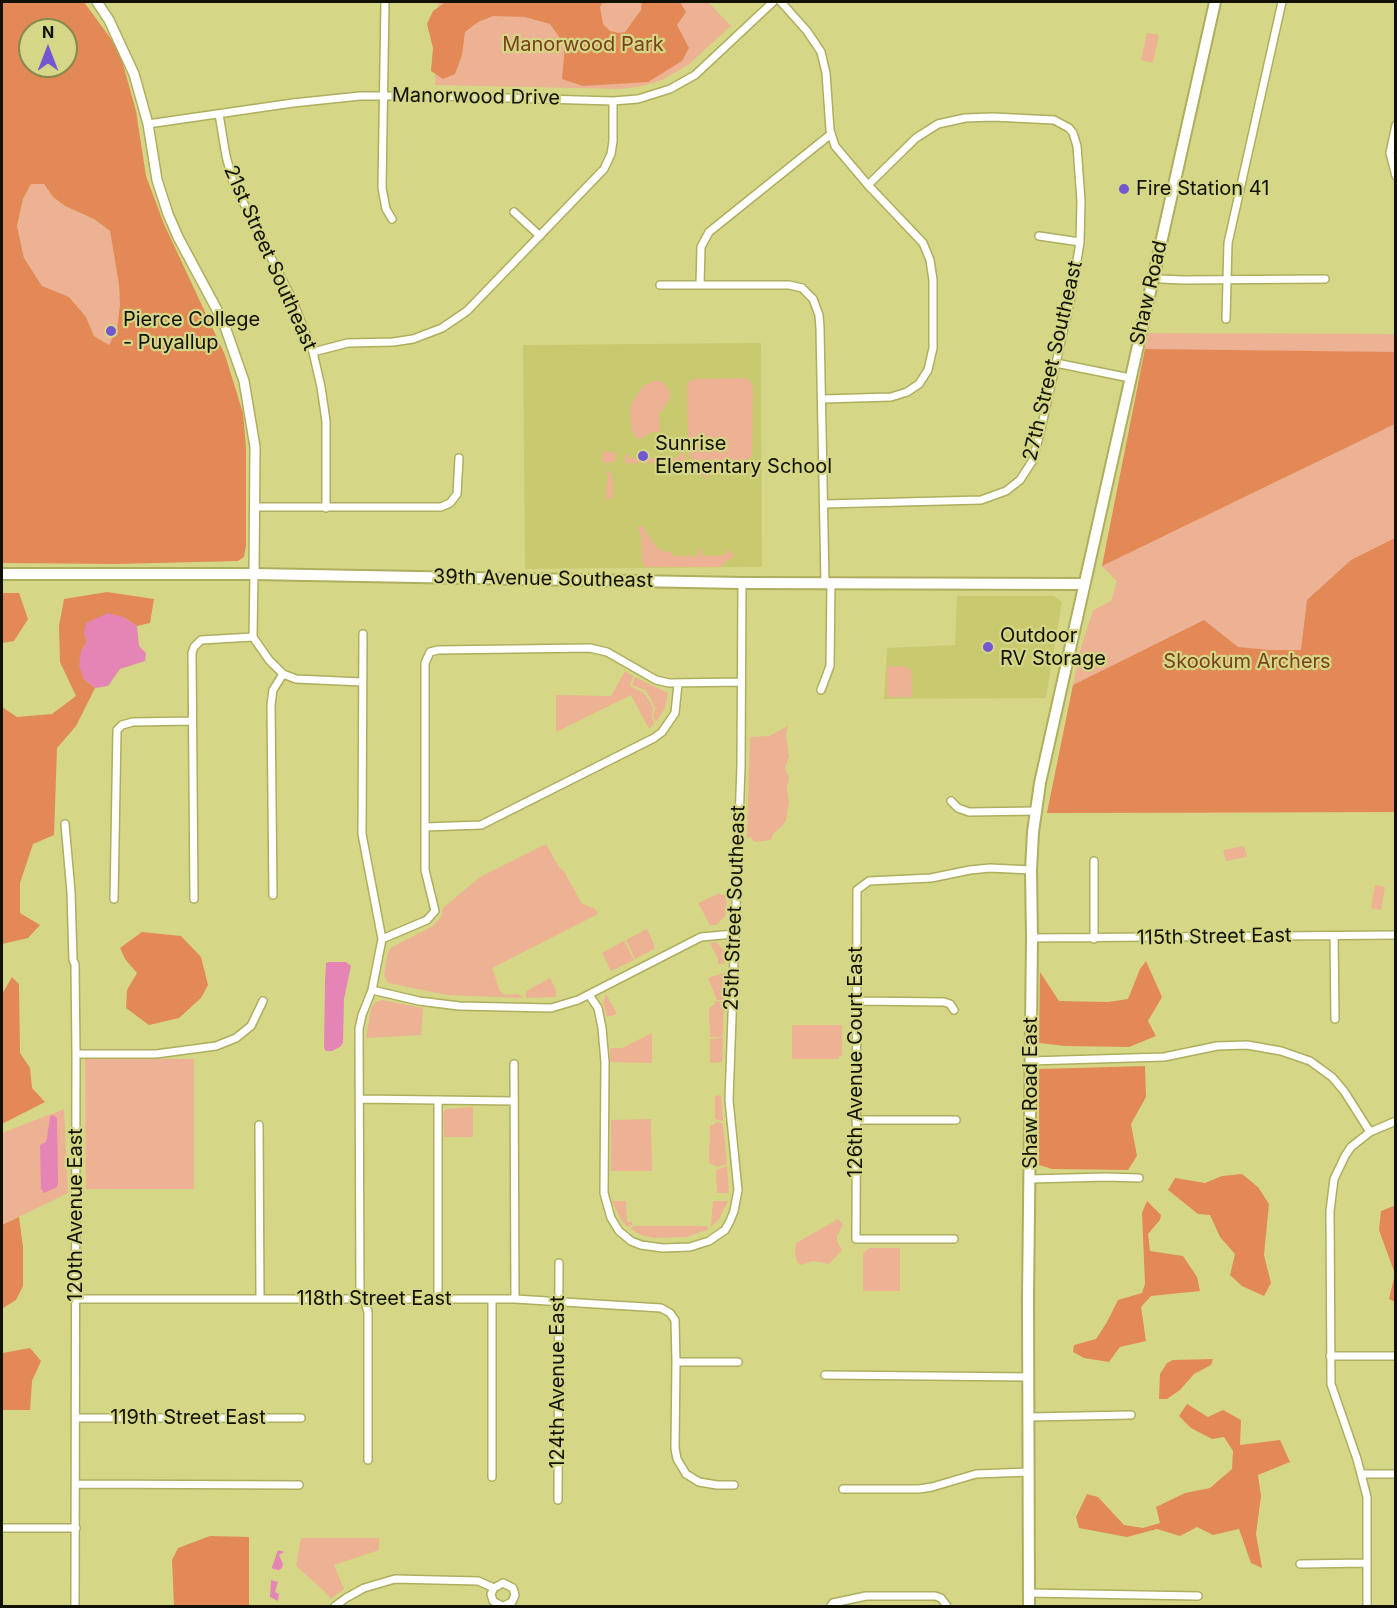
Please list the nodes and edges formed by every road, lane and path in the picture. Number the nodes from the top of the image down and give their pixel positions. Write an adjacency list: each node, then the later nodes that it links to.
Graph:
1 (97, 2): 10 (street)
2 (385, 2): 7 (street)
3 (772, 2): 8 (street, Manorwood Drive)
4 (781, 2): 12 (street)
5 (1215, 2): 20 (main road, Shaw Road)
6 (1282, 2): 21 (street)
7 (383, 95): 8 (street, Manorwood Drive); 9 (street, Manorwood Drive); 16 (street)
8 (613, 100): 17 (street)
9 (219, 114): 10 (street, Manorwood Drive); 26 (street, 21st Street Southeast)
10 (148, 124): 32 (street)
11 (1395, 125): 13 (street)
12 (831, 134): 14 (street); 24 (street)
13 (1395, 176)
14 (868, 185): 19 (street, 27th Street Southeast); 29 (street)
15 (514, 212): 17 (street)
16 (392, 219)
17 (540, 236): 26 (street)
18 (1039, 236): 19 (street)
19 (1080, 242): 27 (street, 27th Street Southeast)
20 (1153, 276): 21 (street); 28 (main road, Shaw Road)
21 (1226, 279): 22 (street); 25 (street)
22 (1325, 279)
23 (660, 285): 24 (street)
24 (700, 285): 29 (street)
25 (1226, 319)
26 (313, 352): 33 (street, 21st Street Southeast)
27 (1056, 363): 28 (street); 31 (street, 27th Street Southeast)
28 (1130, 378): 38 (main road, Shaw Road)
29 (823, 399): 31 (street)
30 (459, 458): 33 (street)
31 (824, 504): 37 (street)
32 (255, 507): 33 (street); 35 (street)
33 (326, 508)
34 (2, 574): 35 (main road, 39th Avenue Southeast)
35 (254, 574): 36 (main road, 39th Avenue Southeast); 40 (street)
36 (742, 583): 37 (main road, 39th Avenue Southeast); 43 (street, 25th Street Southeast)
37 (828, 583): 38 (main road, 39th Avenue Southeast); 45 (street)
38 (1084, 584): 48 (main road, Shaw Road East)
39 (363, 634): 42 (street)
40 (253, 637): 41 (street); 46 (street)
41 (283, 674): 42 (street); 53 (street)
42 (362, 681): 60 (street)
43 (741, 682): 44 (street); 56 (street, 25th Street Southeast)
44 (678, 684): 50 (street); 50 (street)
45 (821, 690)
46 (192, 721): 54 (street); 55 (street)
47 (951, 801): 48 (street)
48 (1036, 811): 52 (main road, Shaw Road East)
49 (65, 824): 68 (street, 120th Avenue East)
50 (425, 827): 60 (street)
51 (1094, 861): 61 (street)
52 (1030, 870): 59 (main road, Shaw Road East); 65 (street, 126th Avenue Court East)
53 (273, 895)
54 (194, 898)
55 (114, 899)
56 (734, 934): 63 (street); 63 (street, 25th Street Southeast)
57 (1395, 935): 58 (street, 115th Street East)
58 (1334, 936): 61 (street, 115th Street East); 67 (street)
59 (1032, 938): 61 (street, 115th Street East); 69 (main road, Shaw Road East)
60 (382, 939): 62 (street)
61 (1094, 939)
62 (372, 990): 63 (street); 71 (street)
63 (589, 995)
64 (263, 1001): 68 (street)
65 (856, 1001): 66 (street); 74 (street, 126th Avenue Court East)
66 (954, 1010)
67 (1335, 1019)
68 (76, 1054): 84 (street, 120th Avenue East)
69 (1030, 1061): 78 (street); 80 (main road, Shaw Road East)
70 (514, 1064): 73 (street)
71 (360, 1099): 72 (street); 83 (street)
72 (438, 1100): 73 (street); 86 (street)
73 (514, 1101): 88 (street)
74 (856, 1120): 75 (street); 81 (street, 126th Avenue Court East)
75 (956, 1120)
76 (1395, 1121): 78 (street)
77 (259, 1125): 85 (street)
78 (1370, 1132): 90 (street)
79 (1139, 1178): 80 (street)
80 (1031, 1179): 95 (main road, Shaw Road East)
81 (954, 1239)
82 (559, 1263): 89 (street, 124th Avenue East)
83 (360, 1298): 85 (street, 118th Street East); 86 (street, 118th Street East); 100 (street)
84 (77, 1299): 85 (street, 118th Street East); 98 (street, 120th Avenue East)
85 (260, 1299)
86 (438, 1299): 87 (street, 118th Street East)
87 (492, 1299): 88 (street, 118th Street East); 104 (street)
88 (515, 1299): 89 (street, 118th Street East)
89 (558, 1301): 92 (street, 118th Street East); 109 (street, 124th Avenue East)
90 (1330, 1356): 91 (street); 102 (street)
91 (1394, 1356)
92 (676, 1362): 93 (street); 107 (street)
93 (738, 1362)
94 (825, 1375): 95 (street)
95 (1029, 1377): 97 (main road, Shaw Road East)
96 (1131, 1415): 97 (street)
97 (1030, 1417): 101 (main road, Shaw Road East)
98 (76, 1418): 99 (street, 119th Street East); 105 (street, 120th Avenue East)
99 (301, 1418)
100 (368, 1460)
101 (1029, 1472): 108 (street); 115 (main road, Shaw Road East)
102 (1361, 1474): 103 (street); 112 (street)
103 (1395, 1474)
104 (492, 1477)
105 (76, 1484): 106 (street); 111 (street, 120th Avenue East)
106 (299, 1485)
107 (734, 1485)
108 (843, 1489)
109 (558, 1500)
110 (2, 1528): 111 (street)
111 (76, 1528): 119 (street, 120th Avenue East)
112 (1367, 1563): 113 (street); 125 (street)
113 (1300, 1564)
114 (494, 1588): 120 (street); 121 (street); 121 (street)
115 (1029, 1593): 116 (street); 124 (main road, Shaw Road East)
116 (1198, 1596)
117 (886, 1597): 118 (street); 122 (street); 123 (street)
118 (832, 1605)
119 (75, 1606)
120 (335, 1606)
121 (503, 1606)
122 (886, 1606)
123 (947, 1606)
124 (1029, 1606)
125 (1367, 1606)

